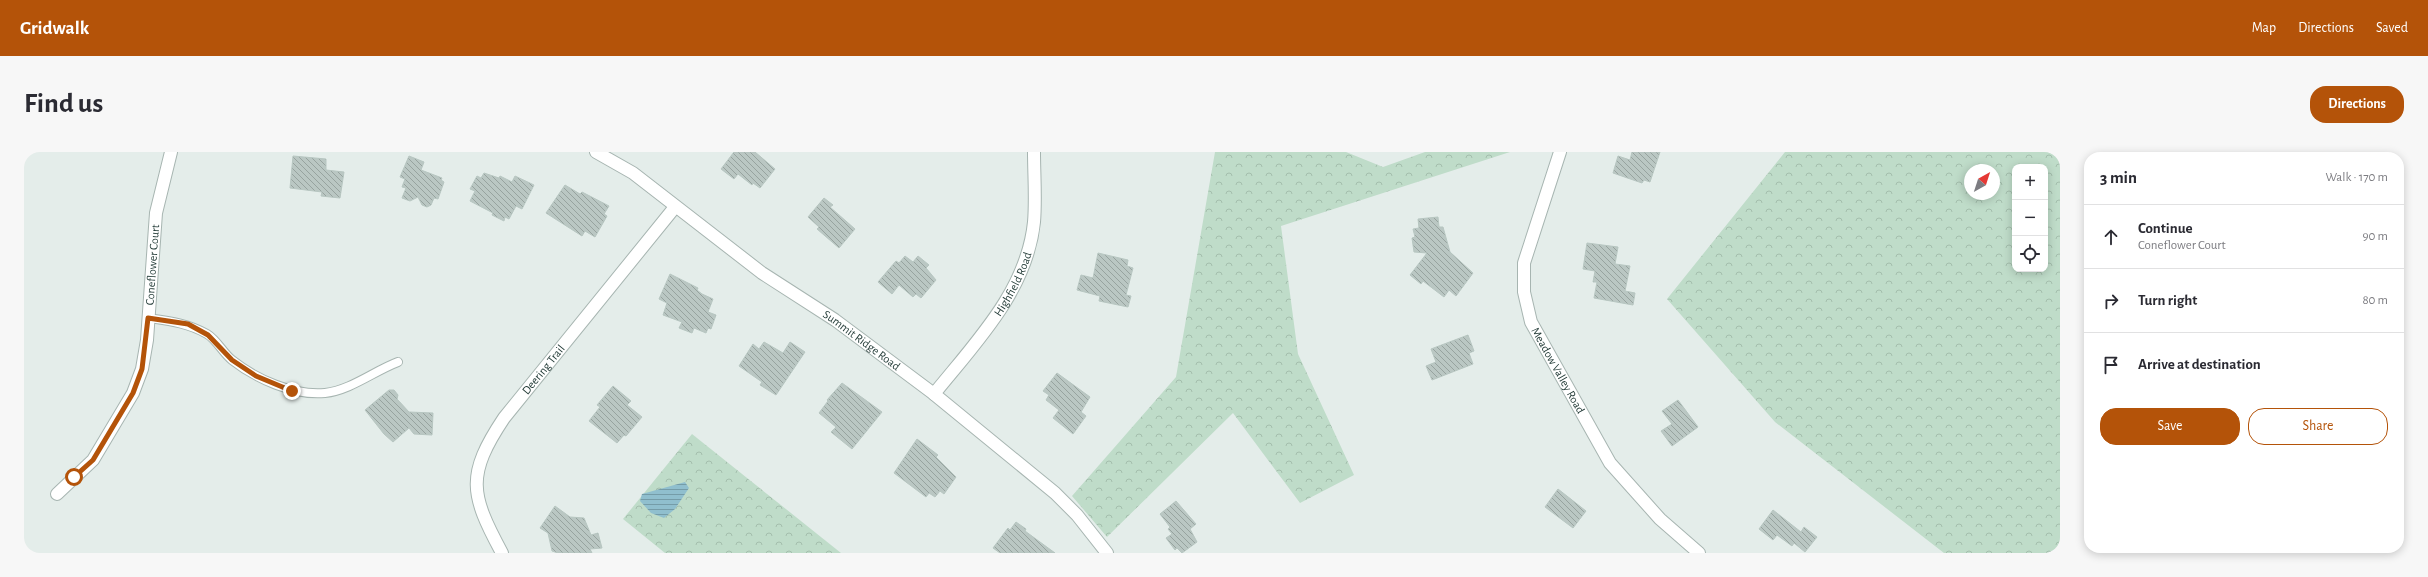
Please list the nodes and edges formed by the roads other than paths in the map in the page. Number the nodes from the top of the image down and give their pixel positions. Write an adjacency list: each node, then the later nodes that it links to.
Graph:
1 (171, 152): 6 (street, Coneflower Court)
2 (596, 152): 5 (street, Summit Ridge Road)
3 (1034, 152): 8 (street, Highfield Road)
4 (1560, 152): 12 (street, Meadow Valley Road)
5 (675, 207): 8 (street, Summit Ridge Road); 10 (street, Deering Trail)
6 (148, 318): 7 (lane); 9 (street, Coneflower Court)
7 (398, 362)
8 (934, 394): 11 (street, Summit Ridge Road)
9 (57, 494)
10 (502, 553)
11 (1107, 553)
12 (1699, 553)

